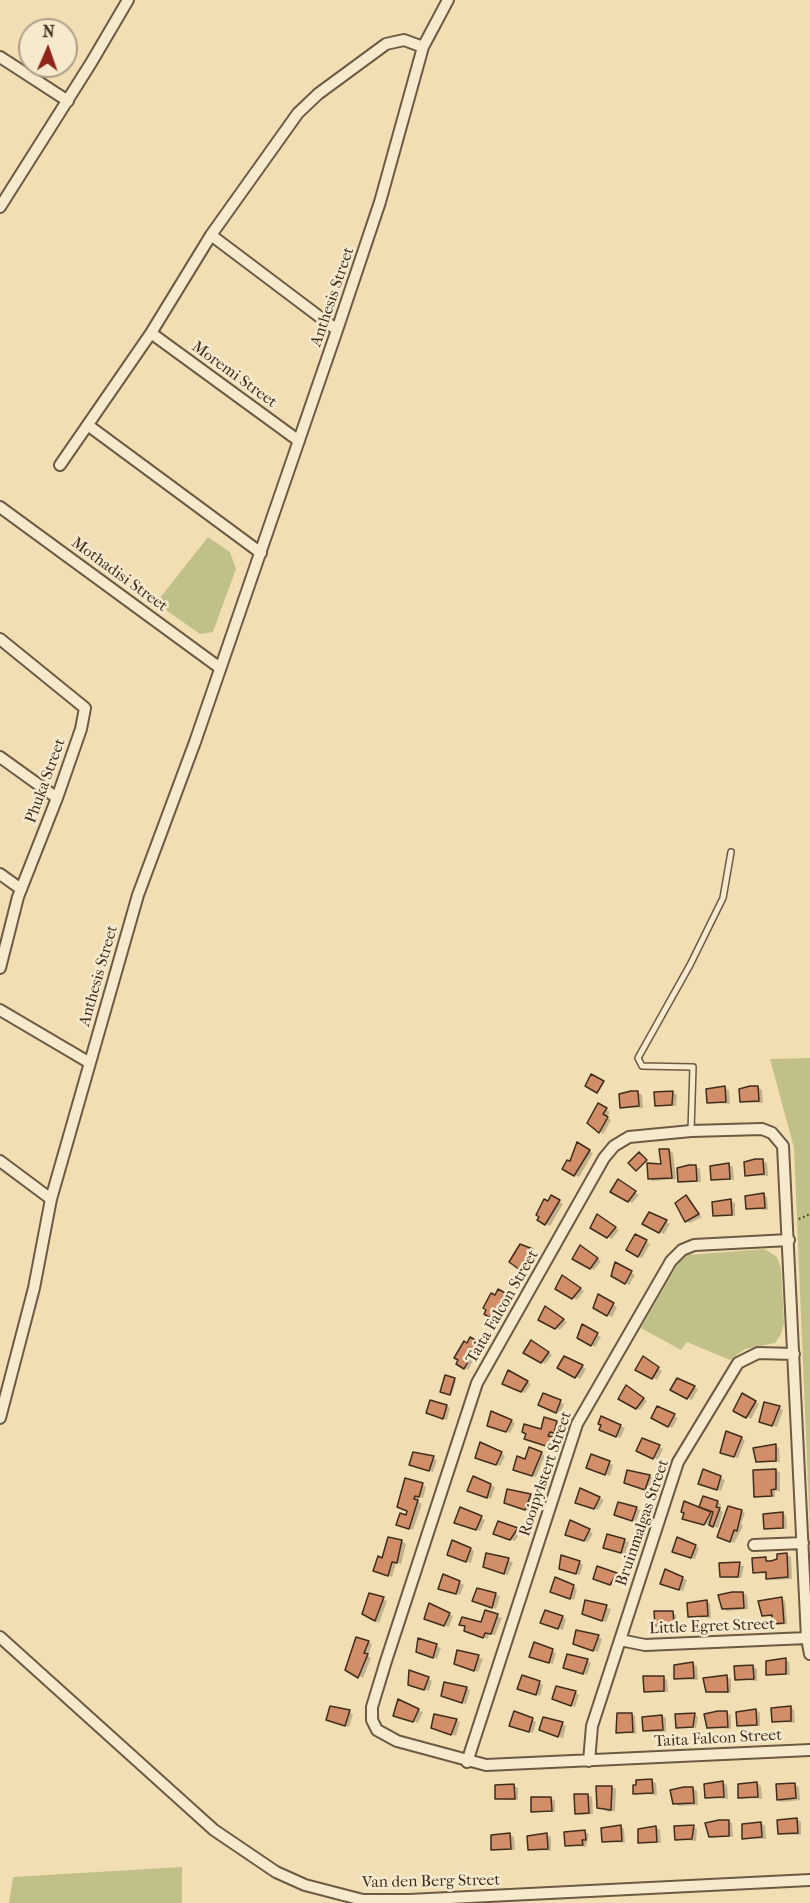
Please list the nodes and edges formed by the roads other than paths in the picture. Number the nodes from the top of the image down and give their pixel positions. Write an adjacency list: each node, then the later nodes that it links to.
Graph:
1 (448, 0): 3 (street, Anthesis Street)
2 (123, 1): 5 (street)
3 (423, 47): 8 (street); 9 (street, Anthesis Street)
4 (0, 57): 5 (street)
5 (68, 101): 6 (street)
6 (3, 195): 7 (street)
7 (0, 207)
8 (211, 235): 9 (street); 10 (street)
9 (337, 330): 12 (street, Anthesis Street)
10 (151, 333): 11 (street); 12 (street, Moremi Street)
11 (89, 426): 13 (street); 15 (street)
12 (299, 441): 15 (street, Anthesis Street)
13 (60, 465)
14 (0, 507): 17 (street, Mothadisi Street)
15 (261, 553): 17 (street, Anthesis Street)
16 (0, 639): 19 (street, Phuka Street)
17 (220, 668): 25 (street, Anthesis Street)
18 (0, 757): 19 (street)
19 (57, 798): 22 (street, Phuka Street)
20 (731, 852): 26 (lane)
21 (0, 874): 22 (street)
22 (21, 889): 23 (street, Phuka Street)
23 (0, 968)
24 (0, 1010): 25 (street)
25 (90, 1063): 28 (street, Anthesis Street)
26 (692, 1131): 29 (street, Taita Falcon Street); 40 (street, Taita Falcon Street)
27 (0, 1161): 28 (street)
28 (51, 1199): 31 (street, Anthesis Street)
29 (789, 1240): 30 (street, Taita Falcon Street); 40 (street, Rooipylstert Street)
30 (794, 1354): 32 (street, Taita Falcon Street); 36 (street, Bruinmalgas Street)
31 (0, 1418)
32 (803, 1543): 33 (street); 35 (street, Taita Falcon Street)
33 (754, 1545)
34 (0, 1637): 41 (street, Van den Berg Street)
35 (807, 1638): 36 (street, Little Egret Street); 37 (street, Taita Falcon Street)
36 (620, 1640): 39 (street, Bruinmalgas Street)
37 (810, 1654)
38 (810, 1750): 39 (street, Taita Falcon Street)
39 (589, 1761): 40 (street, Taita Falcon Street)
40 (467, 1762)
41 (810, 1880)

